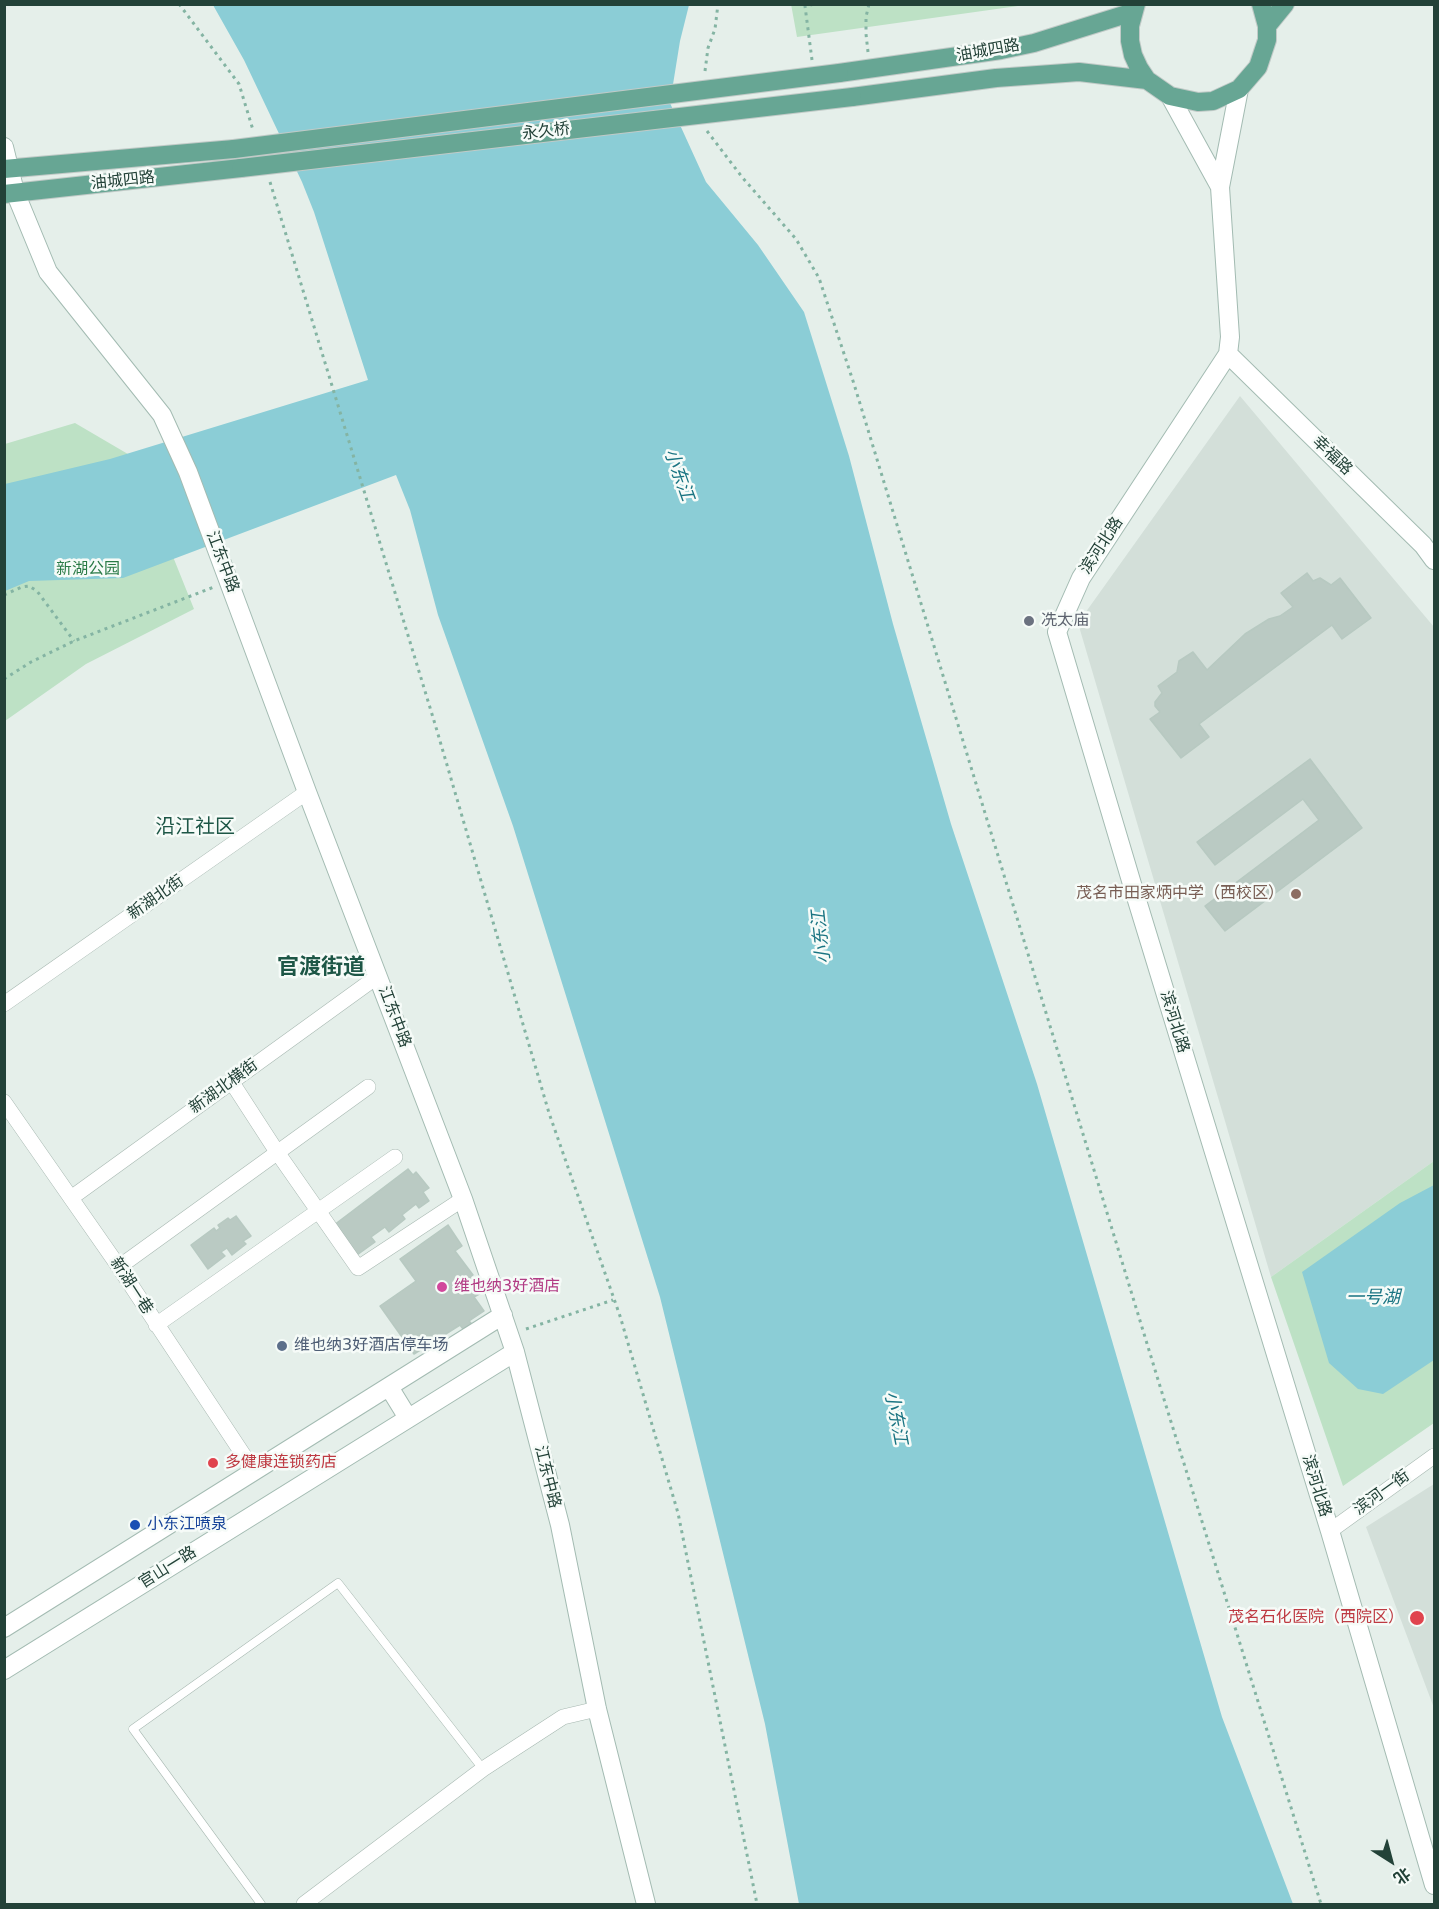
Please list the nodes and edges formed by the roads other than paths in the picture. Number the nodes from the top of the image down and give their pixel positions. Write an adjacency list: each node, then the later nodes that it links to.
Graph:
1 (1261, 4): 4 (main road)
2 (1285, 4): 4 (main road)
3 (1135, 8): 5 (main road, 油城四路); 6 (main road)
4 (1267, 26): 7 (main road)
5 (839, 73): 11 (main road, 永久桥, bridge)
6 (1147, 80): 8 (main road); 9 (main road, 油城四路)
7 (1239, 89): 8 (main road); 14 (street)
8 (1170, 96): 14 (street)
9 (852, 97): 12 (main road, 永久桥, bridge)
10 (4, 147): 13 (street, 江东中路)
11 (234, 149): 13 (main road, 油城四路)
12 (241, 168): 15 (main road, 油城四路)
13 (7, 169): 15 (street, 江东中路)
14 (1220, 187): 16 (street)
15 (10, 193): 18 (street, 江东中路)
16 (1228, 354): 17 (street, 幸福路); 37 (street, 滨河北路)
17 (1434, 560)
18 (307, 792): 19 (street, 江东中路); 20 (street, 新湖北街)
19 (378, 976): 21 (street, 新湖北横街); 27 (street, 江东中路)
20 (4, 1004)
21 (231, 1081): 24 (street); 26 (street, 新湖北横街)
22 (368, 1087): 24 (street)
23 (4, 1102): 26 (street, 新湖一巷)
24 (277, 1152): 28 (street); 29 (street)
25 (395, 1157): 28 (street)
26 (71, 1198): 29 (street, 新湖一巷)
27 (463, 1199): 28 (street); 30 (street, 江东中路)
28 (318, 1211): 31 (street)
29 (119, 1267): 31 (street, 新湖一巷)
30 (503, 1315): 32 (street, 江东中路); 33 (street)
31 (156, 1325): 36 (street, 新湖一巷)
32 (512, 1343): 34 (street, 官山一路); 40 (street, 江东中路)
33 (389, 1387): 34 (street); 36 (street)
34 (408, 1418): 39 (street, 官山一路)
35 (1434, 1456): 37 (street, 滨河一街)
36 (254, 1471): 38 (street)
37 (1330, 1531): 42 (street, 滨河北路)
38 (4, 1628)
39 (4, 1670)
40 (597, 1709): 41 (street); 45 (street, 江东中路)
41 (483, 1769): 43 (lane); 44 (street)
42 (1434, 1885)
43 (261, 1905)
44 (304, 1905)
45 (646, 1905)

